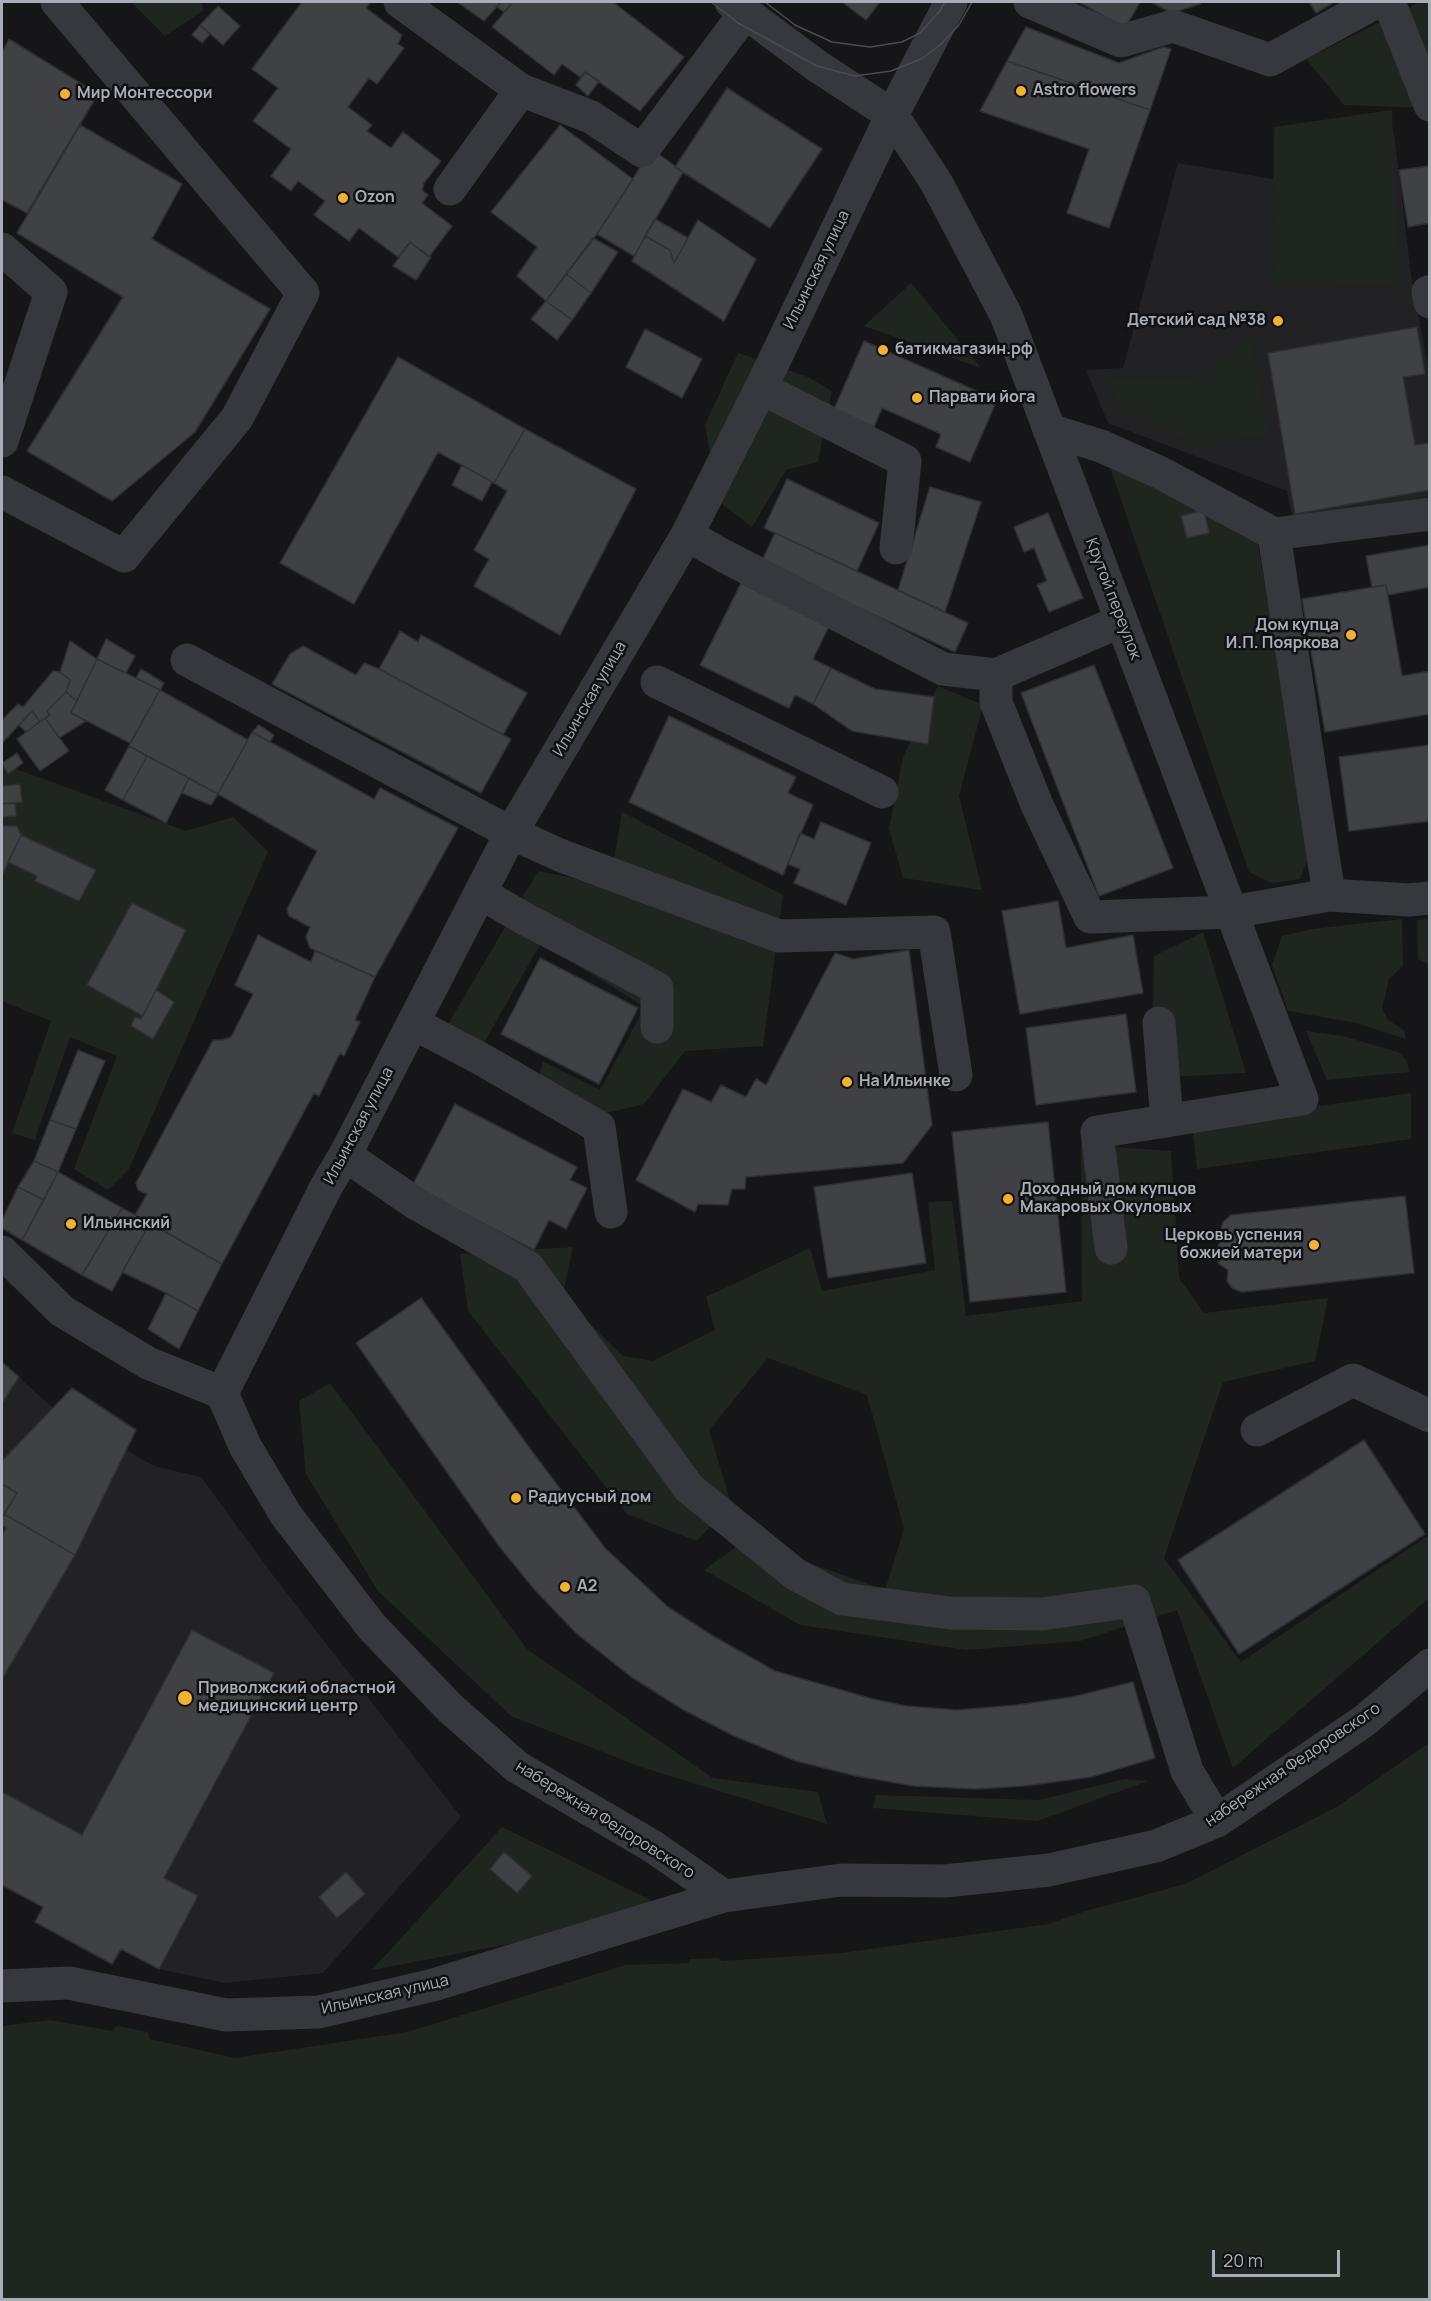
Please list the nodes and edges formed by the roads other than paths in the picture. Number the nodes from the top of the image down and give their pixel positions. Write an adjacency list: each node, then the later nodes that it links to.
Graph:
1 (57, 2): 16 (street)
2 (400, 2): 8 (street)
3 (951, 2): 10 (street, Ильинская улица)
4 (1030, 2): 5 (street)
5 (1376, 2)
6 (1389, 2): 9 (street)
7 (738, 7): 8 (street); 10 (street)
8 (521, 90): 11 (street)
9 (1430, 105)
10 (892, 115): 13 (street, Ильинская улица); 14 (street, Крутой переулок)
11 (450, 189)
12 (2, 249): 15 (street)
13 (761, 388): 18 (street, Ильинская улица); 20 (street)
14 (1049, 430): 19 (street); 21 (street, Крутой переулок)
15 (2, 441)
16 (2, 492)
17 (1430, 514): 19 (street)
18 (687, 534): 23 (street); 26 (street, Ильинская улица)
19 (1274, 534): 28 (street)
20 (896, 548)
21 (1121, 621): 23 (street); 30 (street, Крутой переулок)
22 (188, 660): 26 (street)
23 (996, 675): 30 (street)
24 (657, 682): 25 (street)
25 (882, 792)
26 (511, 832): 27 (street, Ильинская улица); 34 (street)
27 (480, 893): 31 (street, Ильинская улица); 33 (street)
28 (1329, 895): 29 (street); 30 (street)
29 (1430, 898)
30 (1232, 912): 35 (street, Крутой переулок)
31 (413, 1023): 36 (street, Ильинская улица); 37 (street)
32 (1159, 1023): 35 (street)
33 (657, 1027)
34 (956, 1075)
35 (1167, 1120): 38 (street)
36 (345, 1155): 40 (street, Ильинская улица); 44 (street)
37 (611, 1212)
38 (1111, 1248)
39 (2, 1252): 40 (street)
40 (222, 1394): 45 (street, набережная Федоровского)
41 (1430, 1416): 42 (street)
42 (1257, 1430)
43 (1430, 1665): 44 (street, набережная Федоровского)
44 (1217, 1821): 45 (street, набережная Федоровского)
45 (724, 1896): 46 (street, Ильинская улица)
46 (2, 1986)

